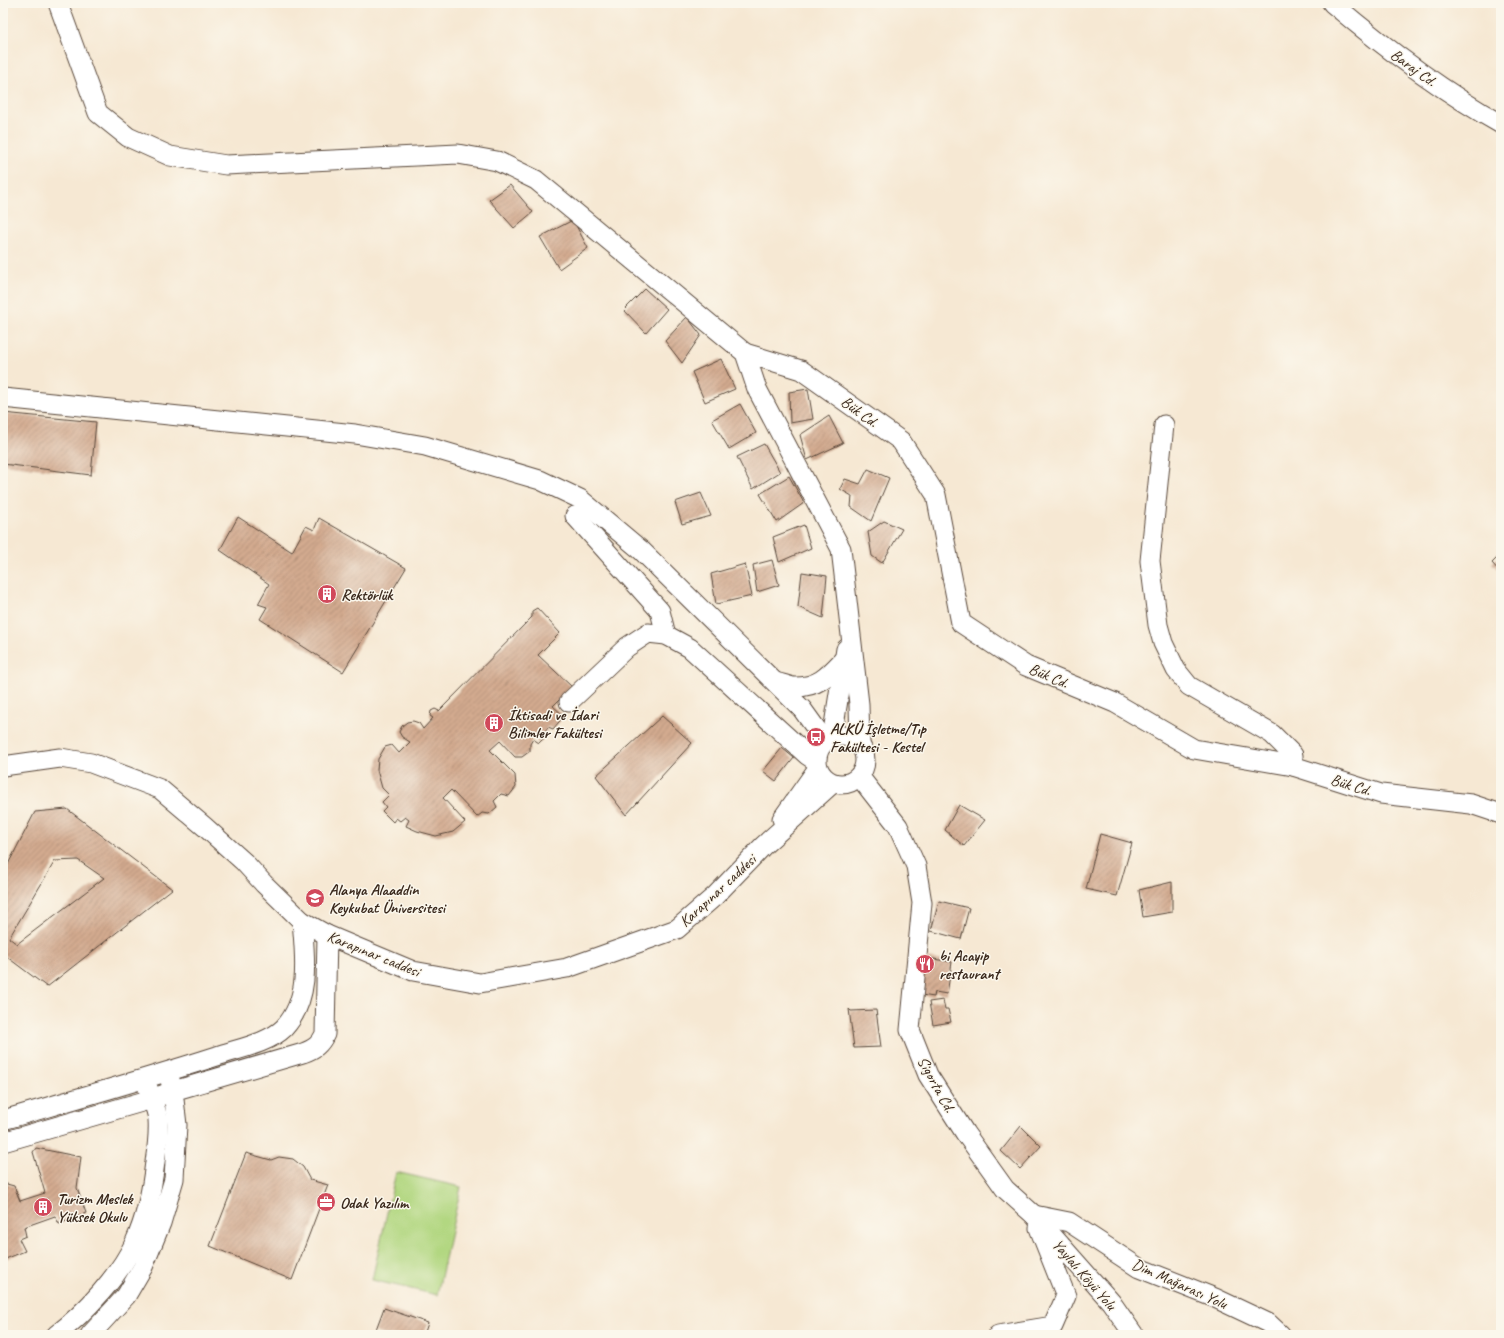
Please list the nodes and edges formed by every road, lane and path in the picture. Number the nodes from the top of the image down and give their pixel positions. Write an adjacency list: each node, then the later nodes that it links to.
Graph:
1 (58, 3): 4 (street)
2 (1332, 3): 3 (street, Baraj Cd.)
3 (1501, 124)
4 (746, 352): 8 (street); 16 (street, Bük Cd.)
5 (3, 398): 11 (street)
6 (1164, 425): 16 (street)
7 (575, 516): 9 (street)
8 (850, 622): 10 (street); 13 (street)
9 (666, 634): 12 (street); 14 (street)
10 (844, 659): 11 (street); 14 (street)
11 (775, 682): 14 (street)
12 (569, 702)
13 (860, 746): 14 (street); 17 (street)
14 (822, 752): 18 (street); 20 (street, Karapınar caddesi)
15 (3, 766): 21 (street, Karapınar caddesi)
16 (1293, 766): 19 (street, Bük Cd.)
17 (859, 776): 18 (street); 29 (street, Sigorta Cd.)
18 (833, 783): 20 (street, Karapınar caddesi)
19 (1501, 814)
20 (763, 846): 22 (street, Karapınar caddesi)
21 (302, 921): 22 (street, Karapınar caddesi); 23 (street)
22 (326, 935): 25 (street)
23 (168, 1072): 24 (street); 25 (street)
24 (145, 1079): 26 (street); 27 (street)
25 (173, 1091): 26 (street); 31 (street)
26 (152, 1099): 28 (street); 30 (street)
27 (3, 1120)
28 (3, 1142)
29 (1034, 1215): 32 (street); 33 (street, Yaylalı Köyü Yolu); 34 (street, Dim Mağarası Yolu)
30 (56, 1335)
31 (90, 1335)
32 (998, 1335)
33 (1134, 1335)
34 (1281, 1335)

